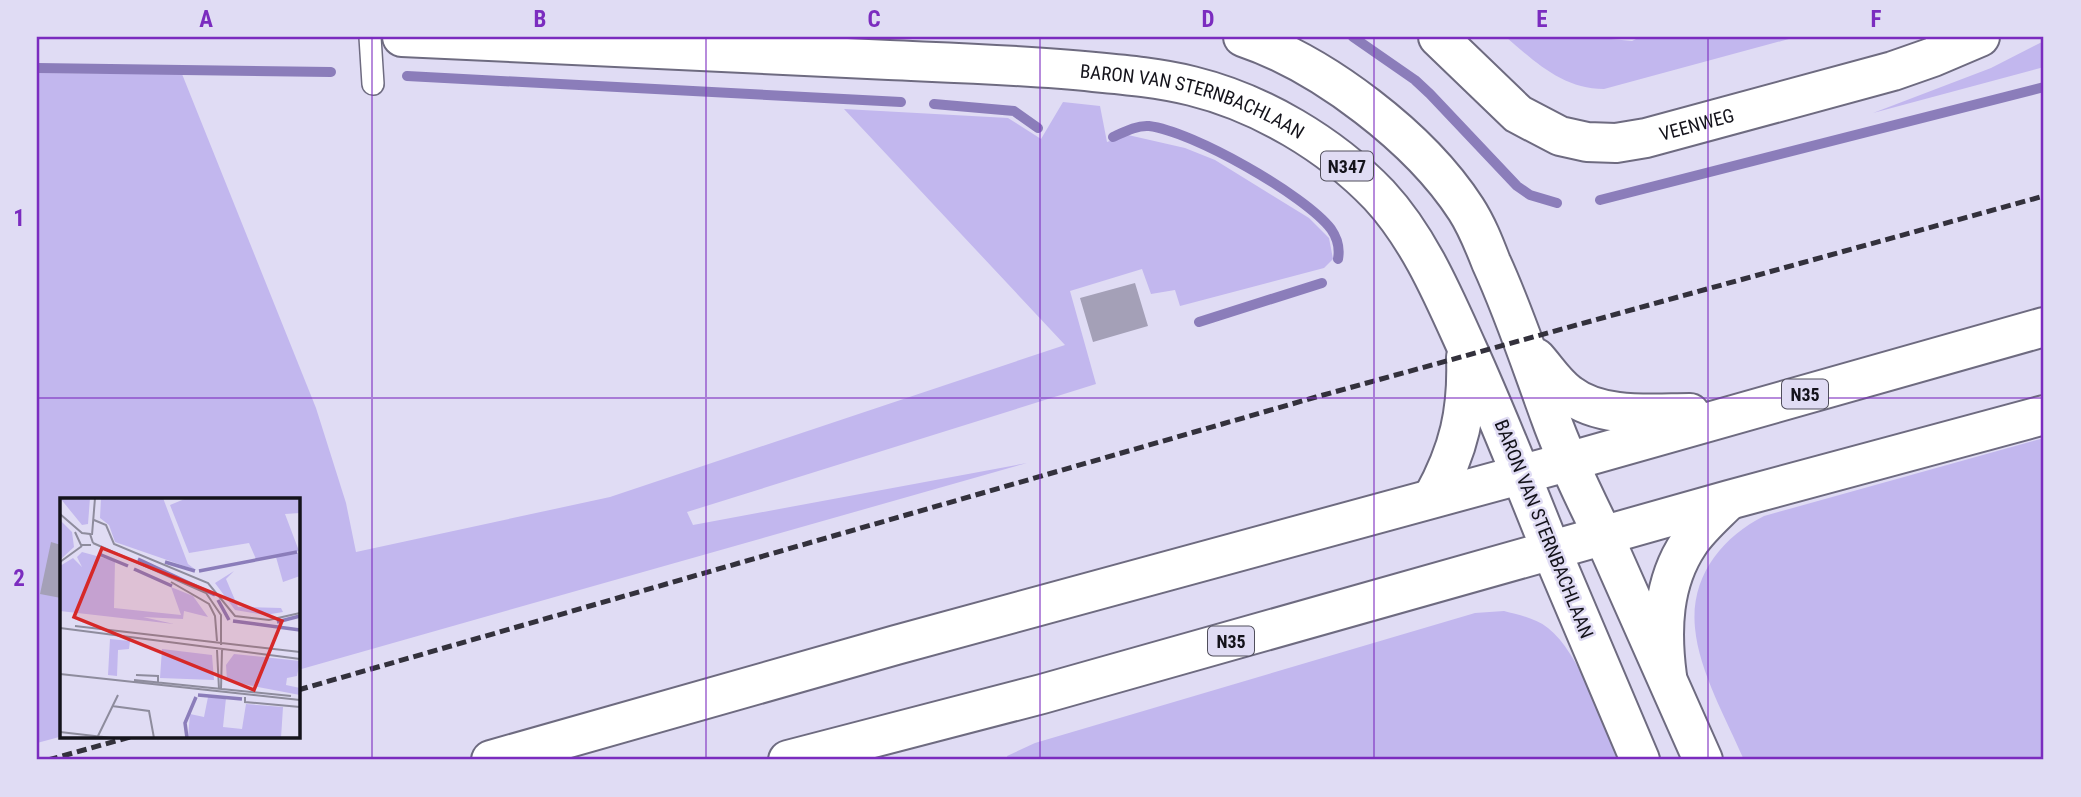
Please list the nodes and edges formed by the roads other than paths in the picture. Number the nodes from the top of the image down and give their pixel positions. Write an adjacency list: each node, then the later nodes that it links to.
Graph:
1 (370, 37): 6 (lane)
2 (402, 37): 8 (main road, BARON VAN STERNBACHLAAN / N347)
3 (1243, 37): 9 (main road)
4 (1438, 37): 5 (main road, VEENWEG)
5 (1980, 37)
6 (373, 83)
7 (2044, 327): 10 (main road, N35)
8 (1465, 344): 13 (main road, BARON VAN STERNBACHLAAN / N347); 14 (main road)
9 (1526, 345): 10 (main road); 12 (main road)
10 (1735, 414): 12 (main road, N35)
11 (2044, 415): 15 (main road, N35)
12 (1567, 462): 13 (main road, N35); 16 (main road)
13 (1521, 473): 14 (main road, N35); 17 (main road, BARON VAN STERNBACHLAAN / N347)
14 (1433, 497): 19 (main road, N35)
15 (1729, 500): 16 (main road, N35); 18 (main road)
16 (1604, 537): 17 (main road, N35); 18 (main road)
17 (1551, 550): 20 (main road, N35); 21 (main road, BARON VAN STERNBACHLAAN)
18 (1667, 676): 22 (main road)
19 (491, 760)
20 (788, 760)
21 (1640, 760)
22 (1703, 760)

